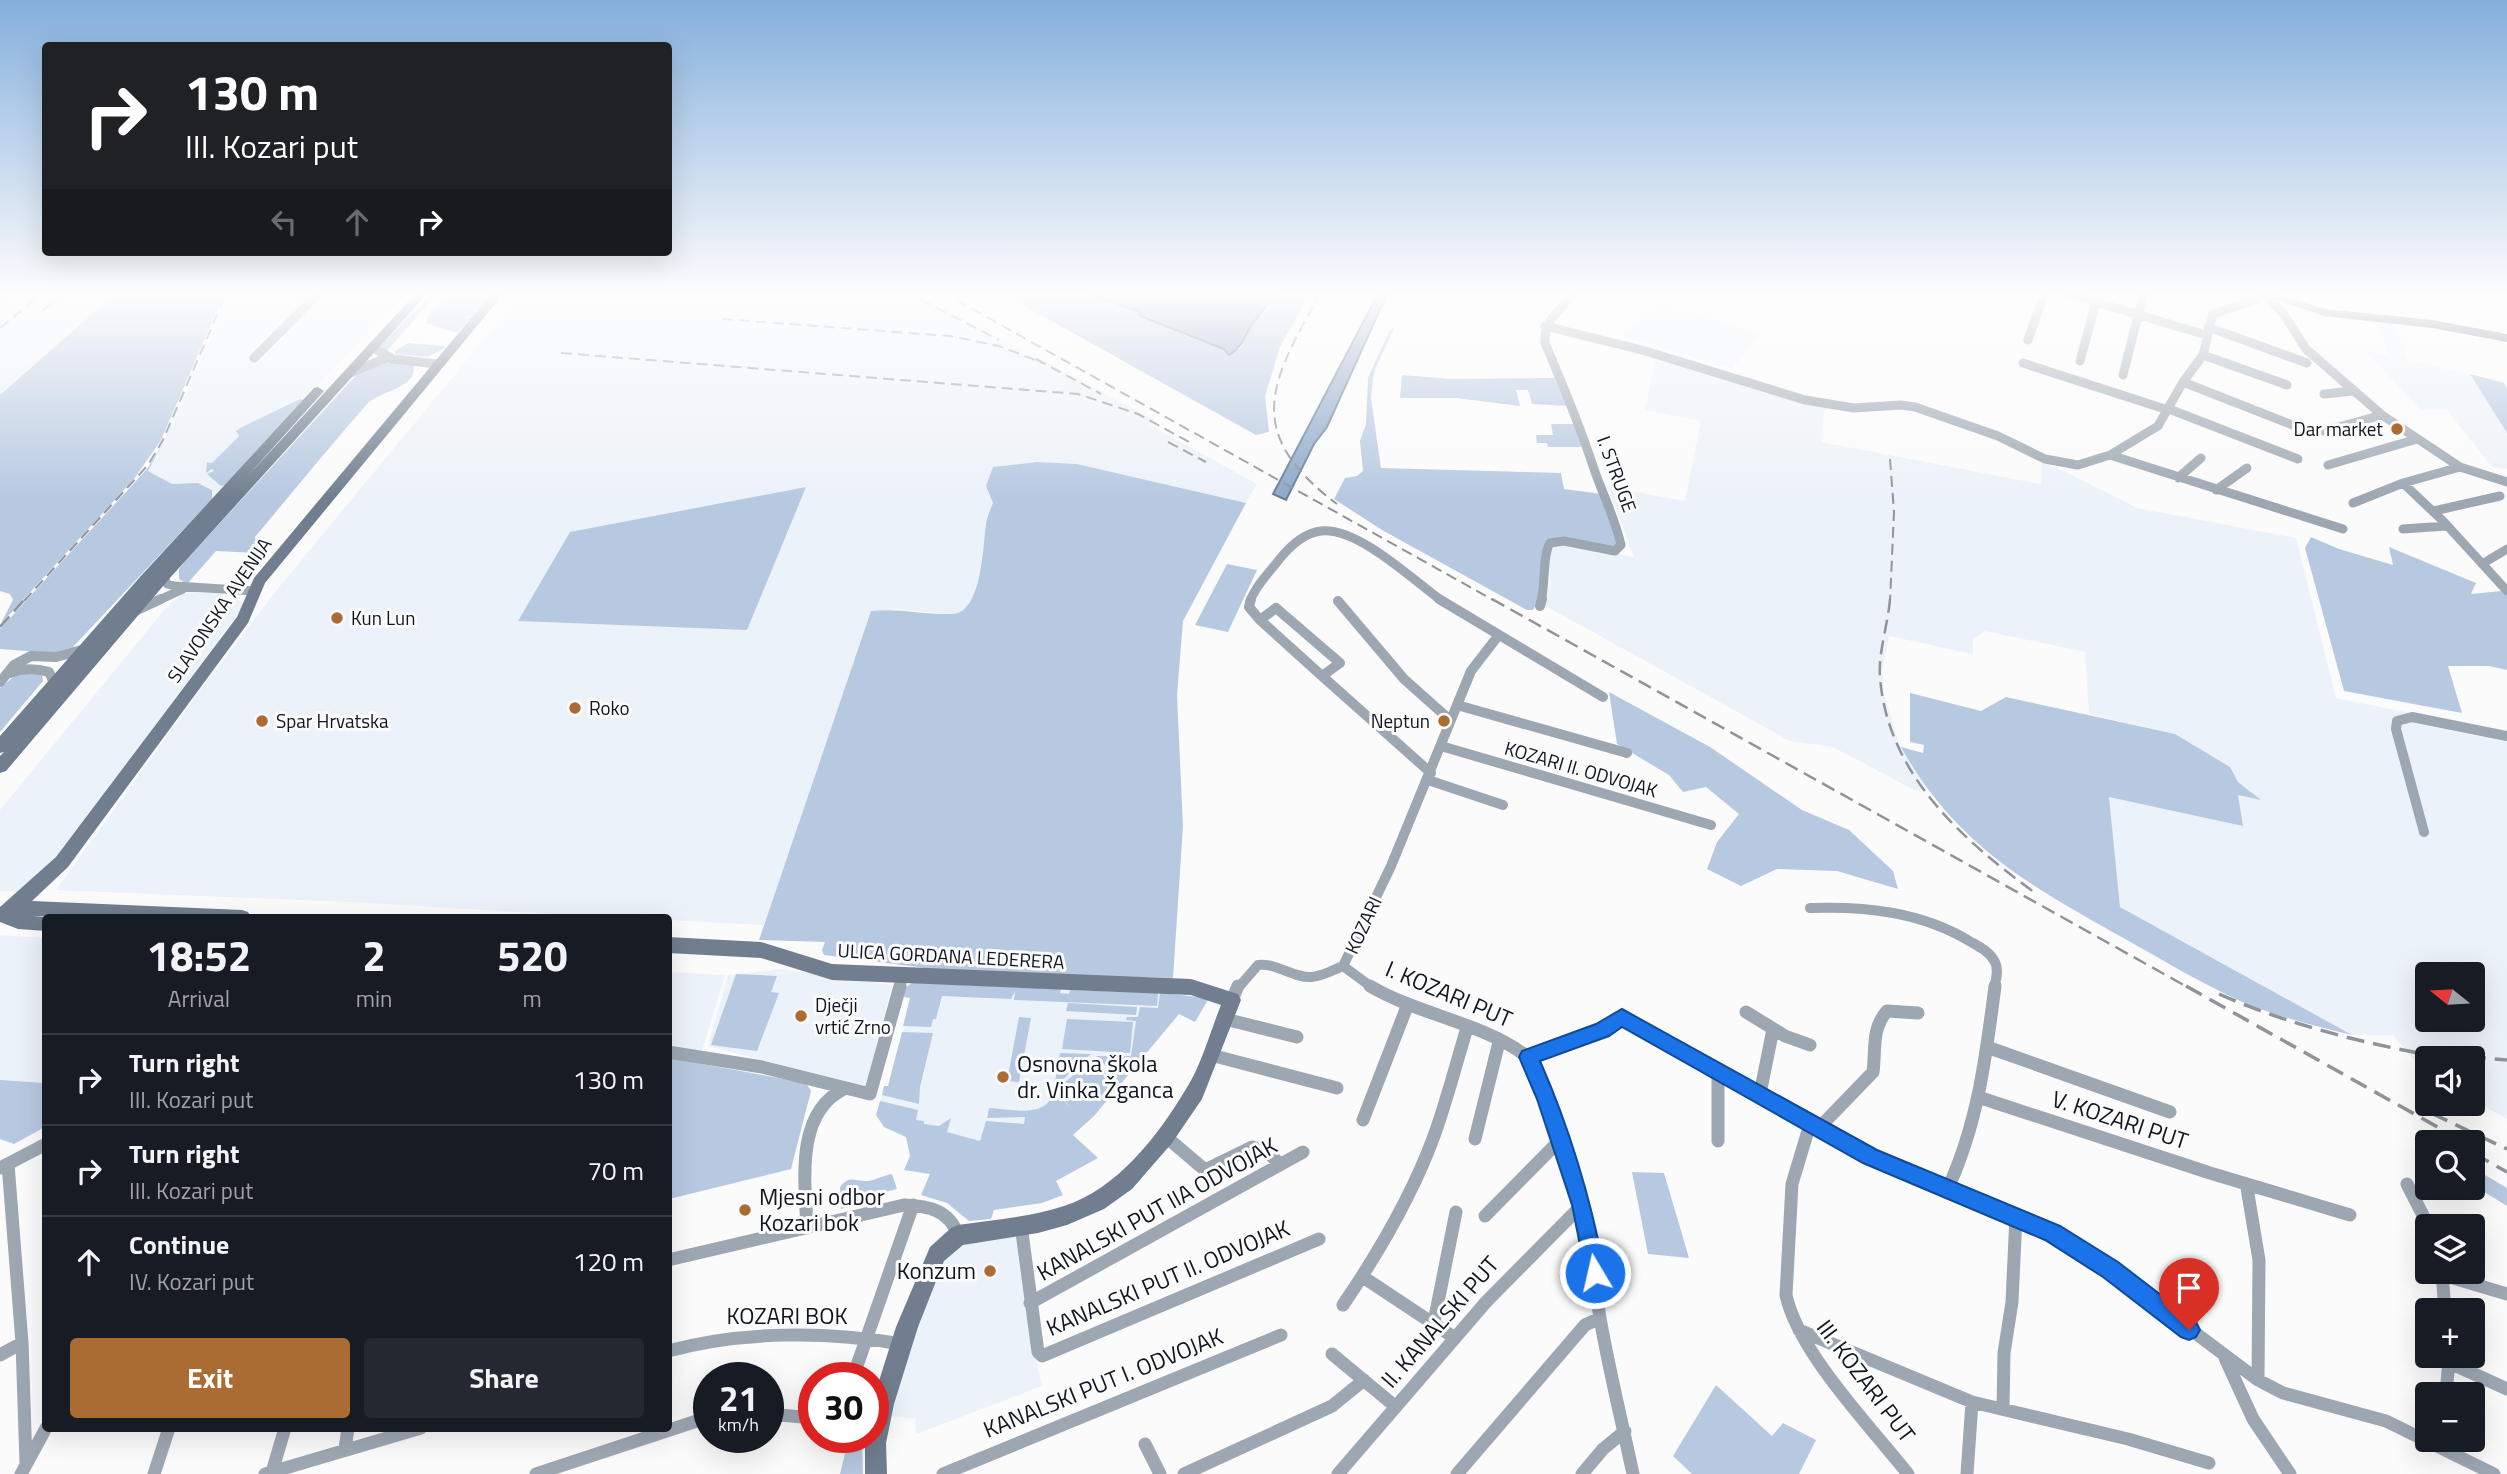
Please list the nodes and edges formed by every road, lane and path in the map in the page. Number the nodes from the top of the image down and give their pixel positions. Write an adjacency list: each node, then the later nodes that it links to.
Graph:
1 (347, 361): 54 (street)
2 (360, 361): 16 (street)
3 (376, 361): 16 (street)
4 (411, 361): 15 (street)
5 (440, 361): 15 (street, SLAVONSKA AVENIJA)
6 (1553, 361): 50 (street, I. STRUGE)
7 (1678, 361): 27 (street)
8 (2127, 361): 17 (street)
9 (2199, 361): 18 (street)
10 (2219, 361): 19 (street)
11 (2300, 361): 14 (street)
12 (2319, 361): 20 (street)
13 (2023, 363): 22 (street)
14 (2307, 363)
15 (437, 364): 47 (street, SLAVONSKA AVENIJA)
16 (347, 375): 45 (street)
17 (2123, 375)
18 (2183, 382): 22 (street); 24 (street)
19 (2287, 385)
20 (2353, 391): 21 (street); 23 (street)
21 (2324, 394)
22 (2168, 410): 27 (street); 29 (street)
23 (2382, 415): 25 (street); 26 (street)
24 (2295, 426)
25 (2324, 431)
26 (2417, 439): 30 (street); 31 (street)
27 (2110, 456): 33 (street)
28 (2202, 458): 33 (street)
29 (2298, 459)
30 (2328, 465)
31 (2460, 467): 34 (street); 35 (street)
32 (2247, 468): 36 (street)
33 (2178, 478): 36 (street)
34 (2507, 482)
35 (2403, 484): 38 (street); 39 (street)
36 (2216, 490): 41 (street)
37 (2500, 496): 39 (street)
38 (2353, 503)
39 (2434, 511): 40 (street)
40 (2446, 526): 42 (street); 44 (street)
41 (2343, 529)
42 (2403, 529)
43 (2507, 548): 44 (street)
44 (2482, 564): 48 (street)
45 (164, 576): 46 (street); 51 (street)
46 (186, 588): 47 (street); 51 (street)
47 (255, 591): 70 (street, SLAVONSKA AVENIJA)
48 (2507, 591)
49 (1338, 601): 60 (street)
50 (1540, 606)
51 (134, 611): 65 (street)
52 (1260, 620): 53 (street); 55 (street); 55 (street)
53 (1498, 636): 58 (street); 59 (street, KOZARI)
54 (85, 649): 56 (street); 57 (street)
55 (1322, 676): 66 (street)
56 (4, 678): 57 (street)
57 (54, 684): 63 (street)
58 (1603, 696)
59 (1457, 705): 60 (street, KOZARI); 64 (street)
60 (1450, 720): 62 (street, KOZARI)
61 (2507, 736): 69 (street)
62 (1441, 746): 66 (street, KOZARI); 68 (street, KOZARI II. ODVOJAK)
63 (0, 747)
64 (1628, 753)
65 (0, 767)
66 (1429, 776): 67 (street); 76 (street, KOZARI)
67 (1503, 804)
68 (1711, 825)
69 (2424, 832)
70 (36, 888): 72 (street); 73 (street, SLAVONSKA AVENIJA)
71 (1810, 908): 88 (street)
72 (42, 914)
73 (1, 916): 74 (street)
74 (42, 916)
75 (672, 945): 77 (street, ULICA GORDANA LEDERERA)
76 (1343, 966): 78 (street, KOZARI); 79 (street, I. KOZARI PUT)
77 (903, 976): 78 (street, ULICA GORDANA LEDERERA); 95 (street)
78 (1232, 1000): 82 (street, KOZARI)
79 (1408, 1004): 83 (street, I. KOZARI PUT); 100 (street)
80 (1746, 1012): 84 (street)
81 (1918, 1013): 101 (street)
82 (1225, 1018): 85 (street); 90 (street, KOZARI)
83 (1467, 1028): 86 (street, I. KOZARI PUT); 125 (street)
84 (1773, 1029): 87 (street); 96 (street)
85 (1297, 1037)
86 (1499, 1042): 91 (street, I. KOZARI PUT); 103 (street)
87 (1810, 1045)
88 (1987, 1047): 97 (street); 98 (street, V. KOZARI PUT)
89 (672, 1053): 93 (street)
90 (1212, 1055): 94 (street); 102 (street, KOZARI)
91 (1528, 1057): 92 (street); 104 (street)
92 (1718, 1071): 96 (street); 105 (street)
93 (811, 1079): 95 (street); 99 (street)
94 (1337, 1088)
95 (845, 1089): 99 (street)
96 (1760, 1094): 101 (street)
97 (1978, 1097): 111 (street); 112 (street, V. KOZARI PUT)
98 (2170, 1112)
99 (815, 1115): 121 (street)
100 (1363, 1121)
101 (1814, 1126): 111 (street); 132 (street, III. KOZARI PUT)
102 (1165, 1136): 108 (street); 120 (street)
103 (1475, 1139)
104 (1561, 1139): 114 (street); 118 (street)
105 (1718, 1141)
106 (42, 1146): 109 (street)
107 (1303, 1152): 108 (street, KANALSKI PUT IIA ODVOJAK)
108 (1280, 1164): 128 (street, KANALSKI PUT IIA ODVOJAK)
109 (4, 1166): 136 (street)
110 (2407, 1184): 116 (street)
111 (1948, 1188): 119 (street)
112 (2247, 1188): 117 (street, V. KOZARI PUT); 145 (street)
113 (913, 1205): 121 (street); 122 (street); 135 (street, KOZARI BOK)
114 (1582, 1205): 130 (street); 134 (street, II. KANALSKI PUT)
115 (1456, 1212): 131 (street)
116 (2422, 1214)
117 (2350, 1215)
118 (1485, 1216)
119 (2015, 1216): 141 (street); 150 (street)
120 (1010, 1227): 122 (street); 128 (street, KANALSKI PUT II. ODVOJAK)
121 (807, 1228): 124 (street)
122 (958, 1235): 137 (street)
123 (1319, 1239): 128 (street, KANALSKI PUT II. ODVOJAK)
124 (672, 1258)
125 (1363, 1277): 129 (street); 131 (street)
126 (2474, 1284): 127 (street)
127 (2507, 1294)
128 (1030, 1303)
129 (1343, 1305)
130 (1600, 1318): 153 (street); 175 (street)
131 (1434, 1322): 134 (street)
132 (1799, 1330): 148 (street); 178 (street, III. KOZARI PUT)
133 (1281, 1335): 171 (street, KANALSKI PUT I. ODVOJAK)
134 (1455, 1338): 149 (street, II. KANALSKI PUT)
135 (866, 1339): 137 (street, KOZARI BOK); 138 (street, KOZARI BOK); 142 (street, KOZARI BOK)
136 (22, 1343): 140 (street); 166 (street)
137 (901, 1344): 146 (street)
138 (672, 1351)
139 (1332, 1354): 144 (street)
140 (0, 1355)
141 (2225, 1357): 145 (street); 180 (street)
142 (858, 1362)
143 (2465, 1368): 147 (street)
144 (1364, 1380): 149 (street); 173 (street)
145 (2258, 1380): 160 (street)
146 (889, 1381)
147 (2507, 1389)
148 (1972, 1402): 150 (street); 179 (street)
149 (1396, 1407): 174 (street, II. KANALSKI PUT)
150 (2003, 1409): 165 (street)
151 (693, 1423): 152 (street)
152 (672, 1430)
153 (1625, 1430): 176 (street); 177 (street)
154 (44, 1432): 166 (street)
155 (168, 1432): 168 (street)
156 (283, 1432): 167 (street)
157 (347, 1432): 162 (street)
158 (405, 1432): 162 (street)
159 (666, 1432): 169 (street)
160 (2415, 1434)
161 (1145, 1444): 172 (street)
162 (345, 1450): 167 (street)
163 (2454, 1452): 181 (street)
164 (876, 1453): 170 (street)
165 (2209, 1463)
166 (23, 1469)
167 (268, 1473)
168 (154, 1474)
169 (536, 1474)
170 (876, 1474)
171 (943, 1474)
172 (1160, 1474)
173 (1184, 1474)
174 (1338, 1474)
175 (1457, 1474)
176 (1582, 1474)
177 (1633, 1474)
178 (1908, 1474)
179 (1967, 1474)
180 (2290, 1474)
181 (2494, 1474)

